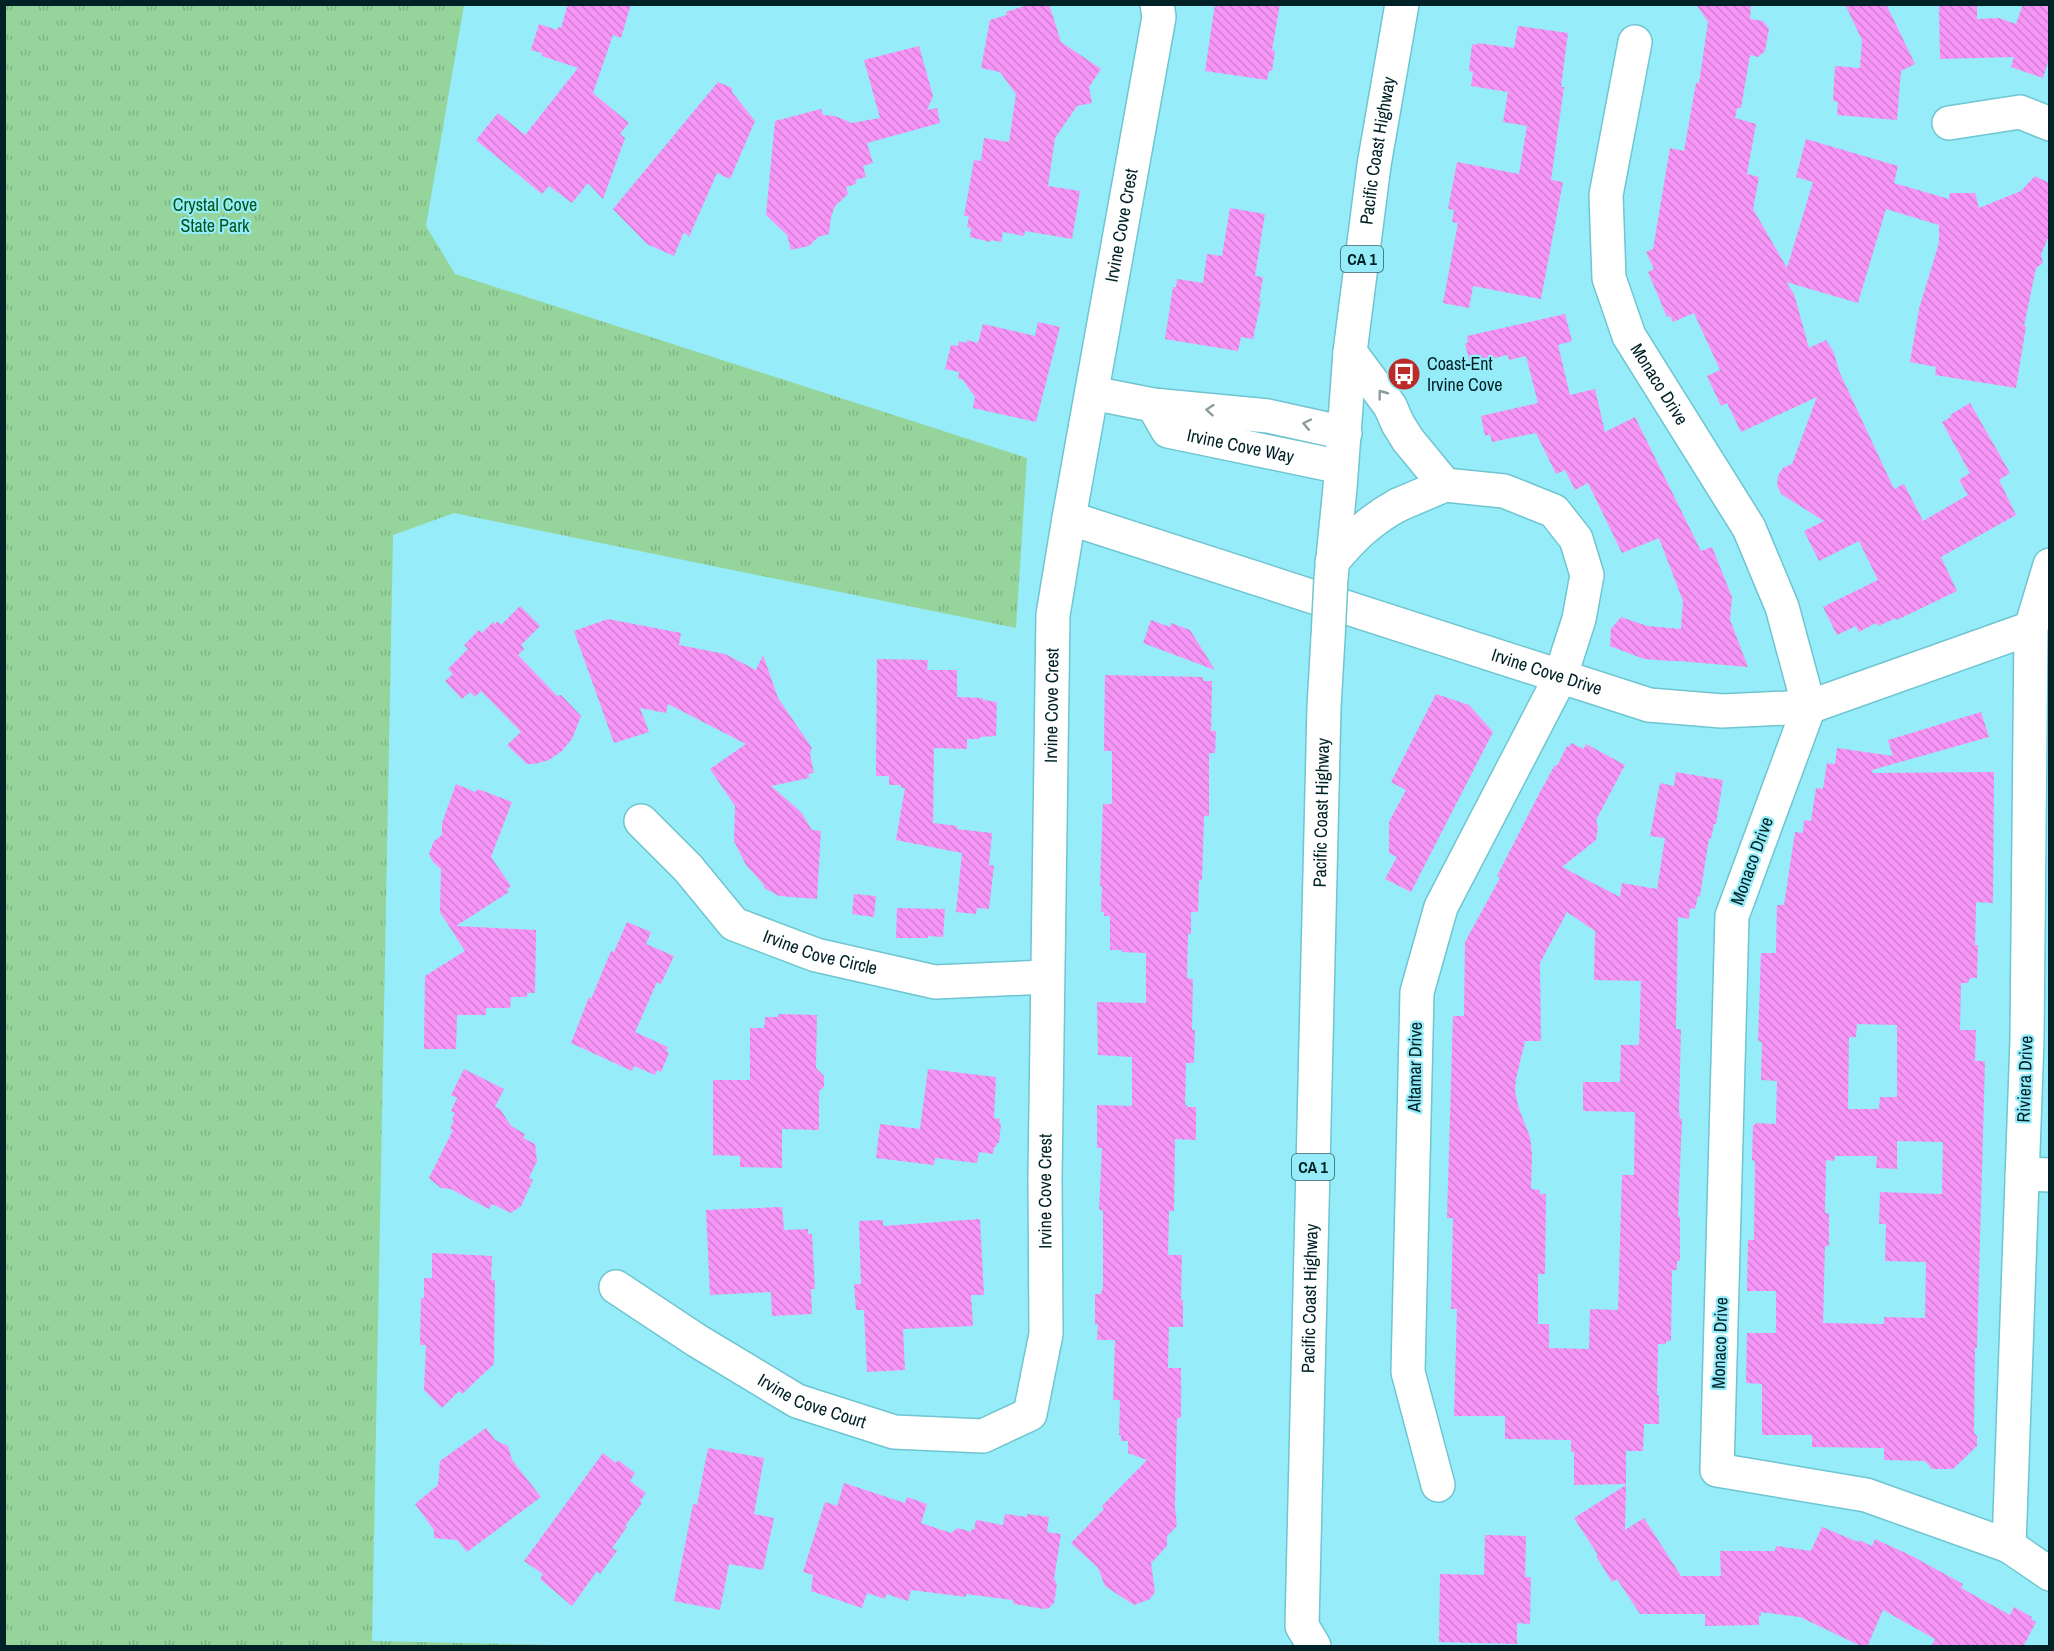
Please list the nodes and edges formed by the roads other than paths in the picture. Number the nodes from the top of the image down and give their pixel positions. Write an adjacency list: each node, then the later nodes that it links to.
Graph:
1 (1157, 4): 7 (main road, Irvine Cove Crest)
2 (1402, 4): 6 (main road, Pacific Coast Highway / CA 1)
3 (1635, 42): 17 (main road, Monaco Drive)
4 (1949, 123): 5 (main road)
5 (2049, 124)
6 (1350, 352): 9 (main road, Pacific Coast Highway / CA 1); 11 (main road, one-way to 6)
7 (1092, 393): 8 (main road, Irvine Cove Way); 12 (main road, Irvine Cove Crest)
8 (1153, 405): 9 (main road, Irvine Cove Way, one-way to 8); 10 (main road, Irvine Cove Way)
9 (1345, 432): 10 (main road, Pacific Coast Highway / CA 1)
10 (1341, 467): 14 (main road, Pacific Coast Highway / CA 1)
11 (1445, 485): 14 (main road); 16 (main road)
12 (1069, 518): 16 (main road, Irvine Cove Drive); 19 (main road, Irvine Cove Crest)
13 (2049, 565): 15 (main road, Riviera Drive)
14 (1331, 570): 26 (main road, Pacific Coast Highway / CA 1, bridge)
15 (2031, 628): 17 (main road, Irvine Cove Drive); 20 (main road, Riviera Drive)
16 (1560, 678): 17 (main road, Irvine Cove Drive); 23 (main road, Altamar Drive)
17 (1809, 707): 24 (main road, Monaco Drive)
18 (641, 821): 19 (main road, Irvine Cove Circle)
19 (1047, 977): 22 (main road, Irvine Cove Crest)
20 (2036, 1174): 24 (main road, Riviera Drive)
21 (616, 1287): 22 (main road, Irvine Cove Court)
22 (1030, 1414)
23 (1438, 1485)
24 (2009, 1546): 25 (main road)
25 (2049, 1574)
26 (1301, 1640)

